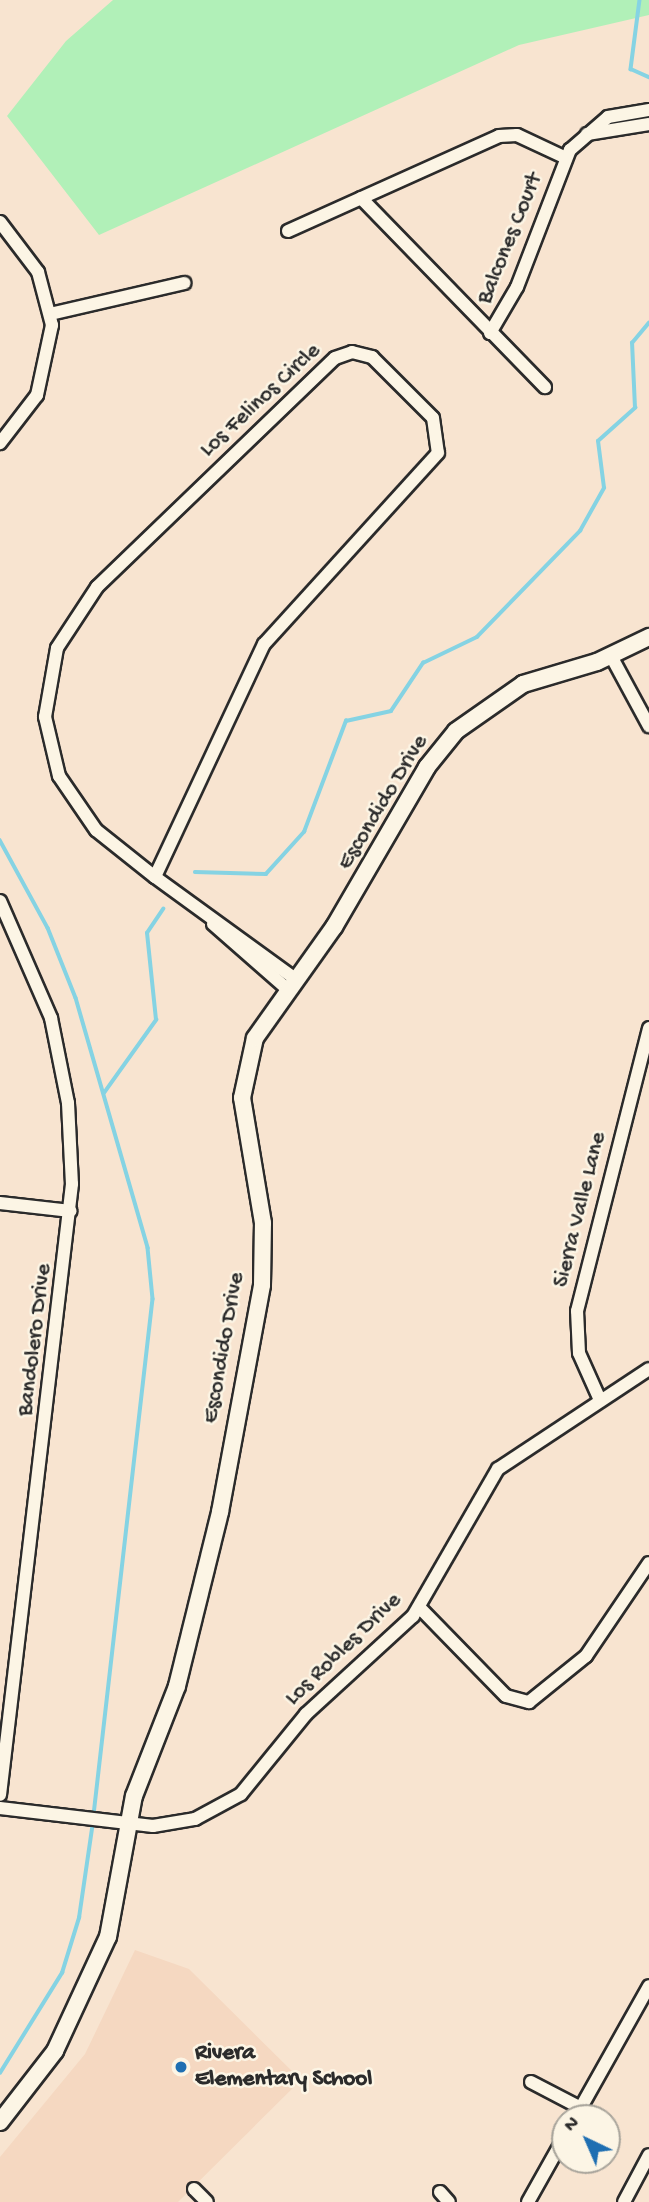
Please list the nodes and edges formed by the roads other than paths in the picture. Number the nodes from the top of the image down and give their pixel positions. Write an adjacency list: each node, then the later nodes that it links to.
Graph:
1 (649, 110): 3 (street, Balcones Court)
2 (649, 124): 3 (street)
3 (587, 134): 4 (street, Balcones Court)
4 (566, 158): 5 (street, Balcones Court); 10 (street, Balcones Court)
5 (361, 198): 7 (street, Balcones Court); 10 (street, Balcones Court)
6 (0, 222): 9 (street)
7 (288, 230)
8 (184, 283): 9 (street)
9 (50, 314): 12 (street)
10 (490, 333): 11 (street, Balcones Court)
11 (545, 387)
12 (0, 443)
13 (649, 637): 14 (street, Escondido Drive)
14 (611, 656): 15 (street); 18 (street, Escondido Drive)
15 (649, 726)
16 (155, 877): 16 (street, Los Felinos Circle); 18 (street, Los Felinos Circle)
17 (0, 901): 21 (street, Bandolero Drive)
18 (290, 983): 28 (street, Escondido Drive)
19 (649, 1028): 23 (street, Sierra Valle Lane)
20 (0, 1203): 21 (street)
21 (71, 1211): 26 (street, Bandolero Drive)
22 (649, 1369): 23 (street, Los Robles Drive)
23 (600, 1400): 25 (street, Los Robles Drive)
24 (649, 1563): 25 (street)
25 (419, 1607): 28 (street, Los Robles Drive)
26 (0, 1795)
27 (0, 1808): 28 (street, Los Robles Drive)
28 (130, 1825): 33 (street, Escondido Drive)
29 (649, 1986): 32 (street)
30 (531, 2082): 31 (street)
31 (564, 2104)
32 (583, 2104)
33 (0, 2122)
34 (649, 2155): 41 (street)
35 (551, 2162): 40 (street)
36 (194, 2189): 38 (street)
37 (440, 2192): 39 (street)
38 (207, 2202)
39 (449, 2202)
40 (528, 2202)
41 (624, 2202)

